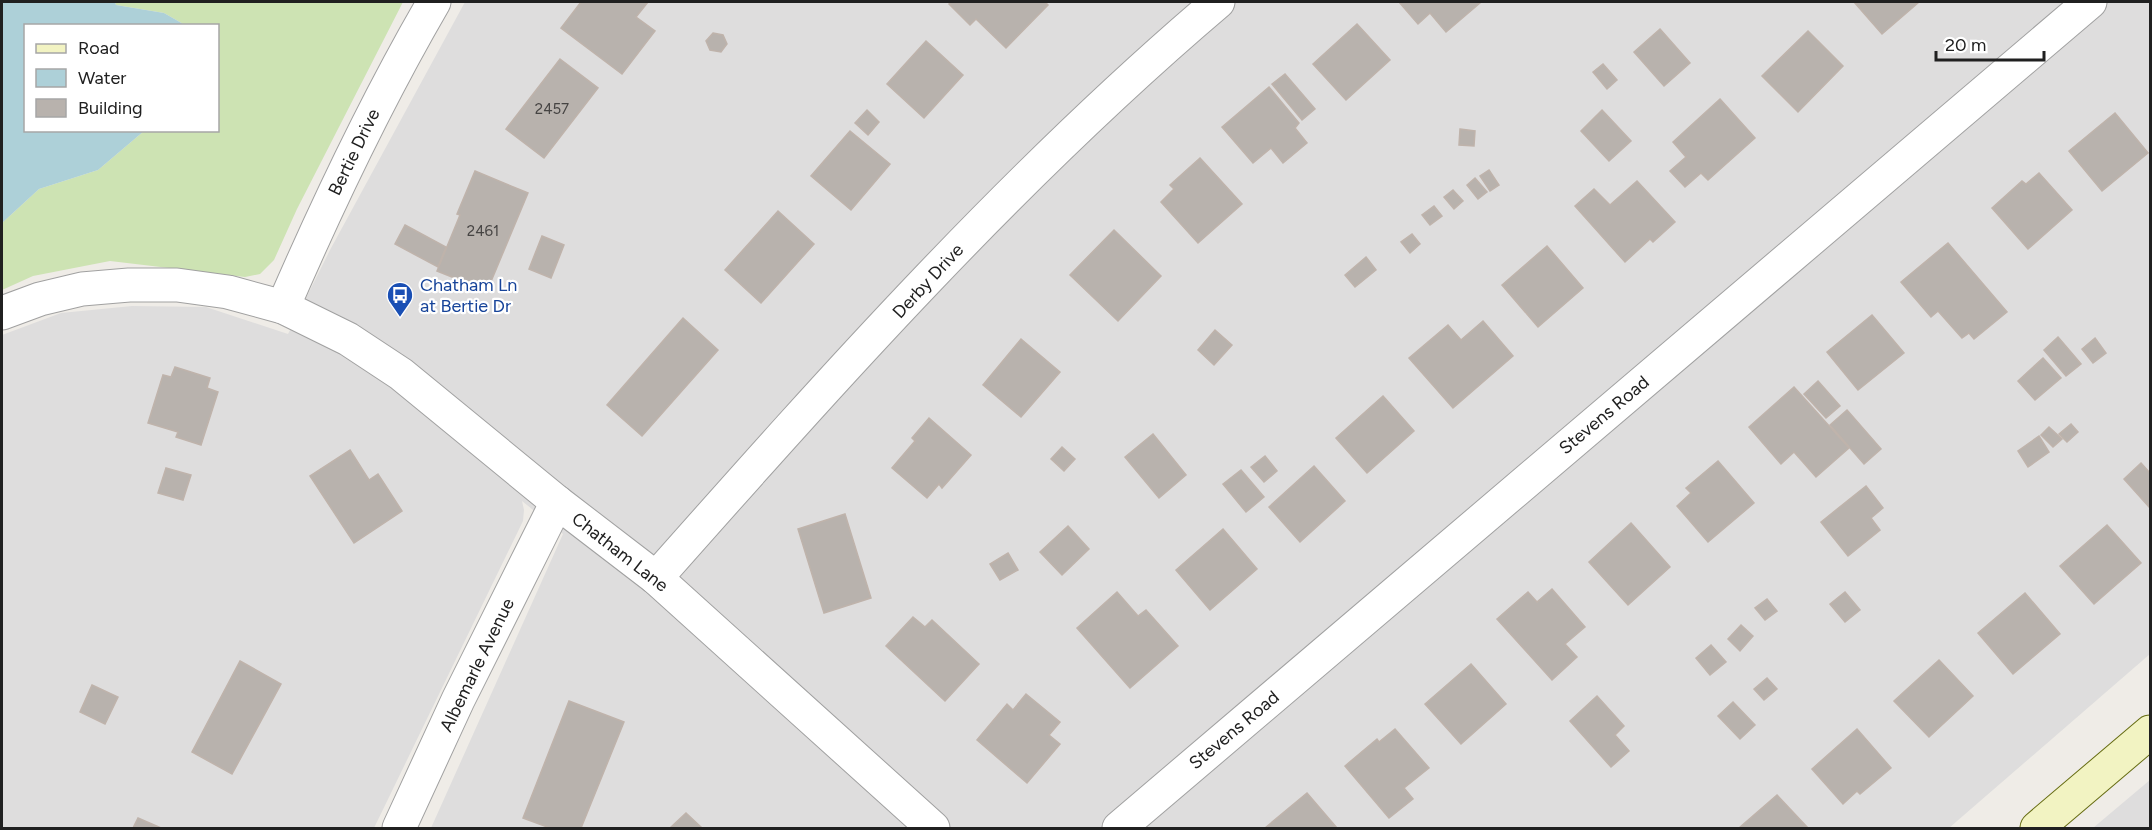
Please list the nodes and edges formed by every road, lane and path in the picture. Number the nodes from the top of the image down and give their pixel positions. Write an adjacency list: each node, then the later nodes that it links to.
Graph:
1 (434, 2): 4 (street, Bertie Drive)
2 (1218, 2): 7 (street, Derby Drive)
3 (2090, 2): 11 (street, Stevens Road)
4 (283, 307): 5 (street, Chatham Lane); 6 (street, Chatham Lane)
5 (2, 313)
6 (557, 502): 7 (street, Chatham Lane); 9 (street, Albemarle Avenue)
7 (656, 578): 10 (street, Chatham Lane)
8 (2151, 732): 12 (street)
9 (399, 828)
10 (933, 828)
11 (1119, 828)
12 (2037, 828)

